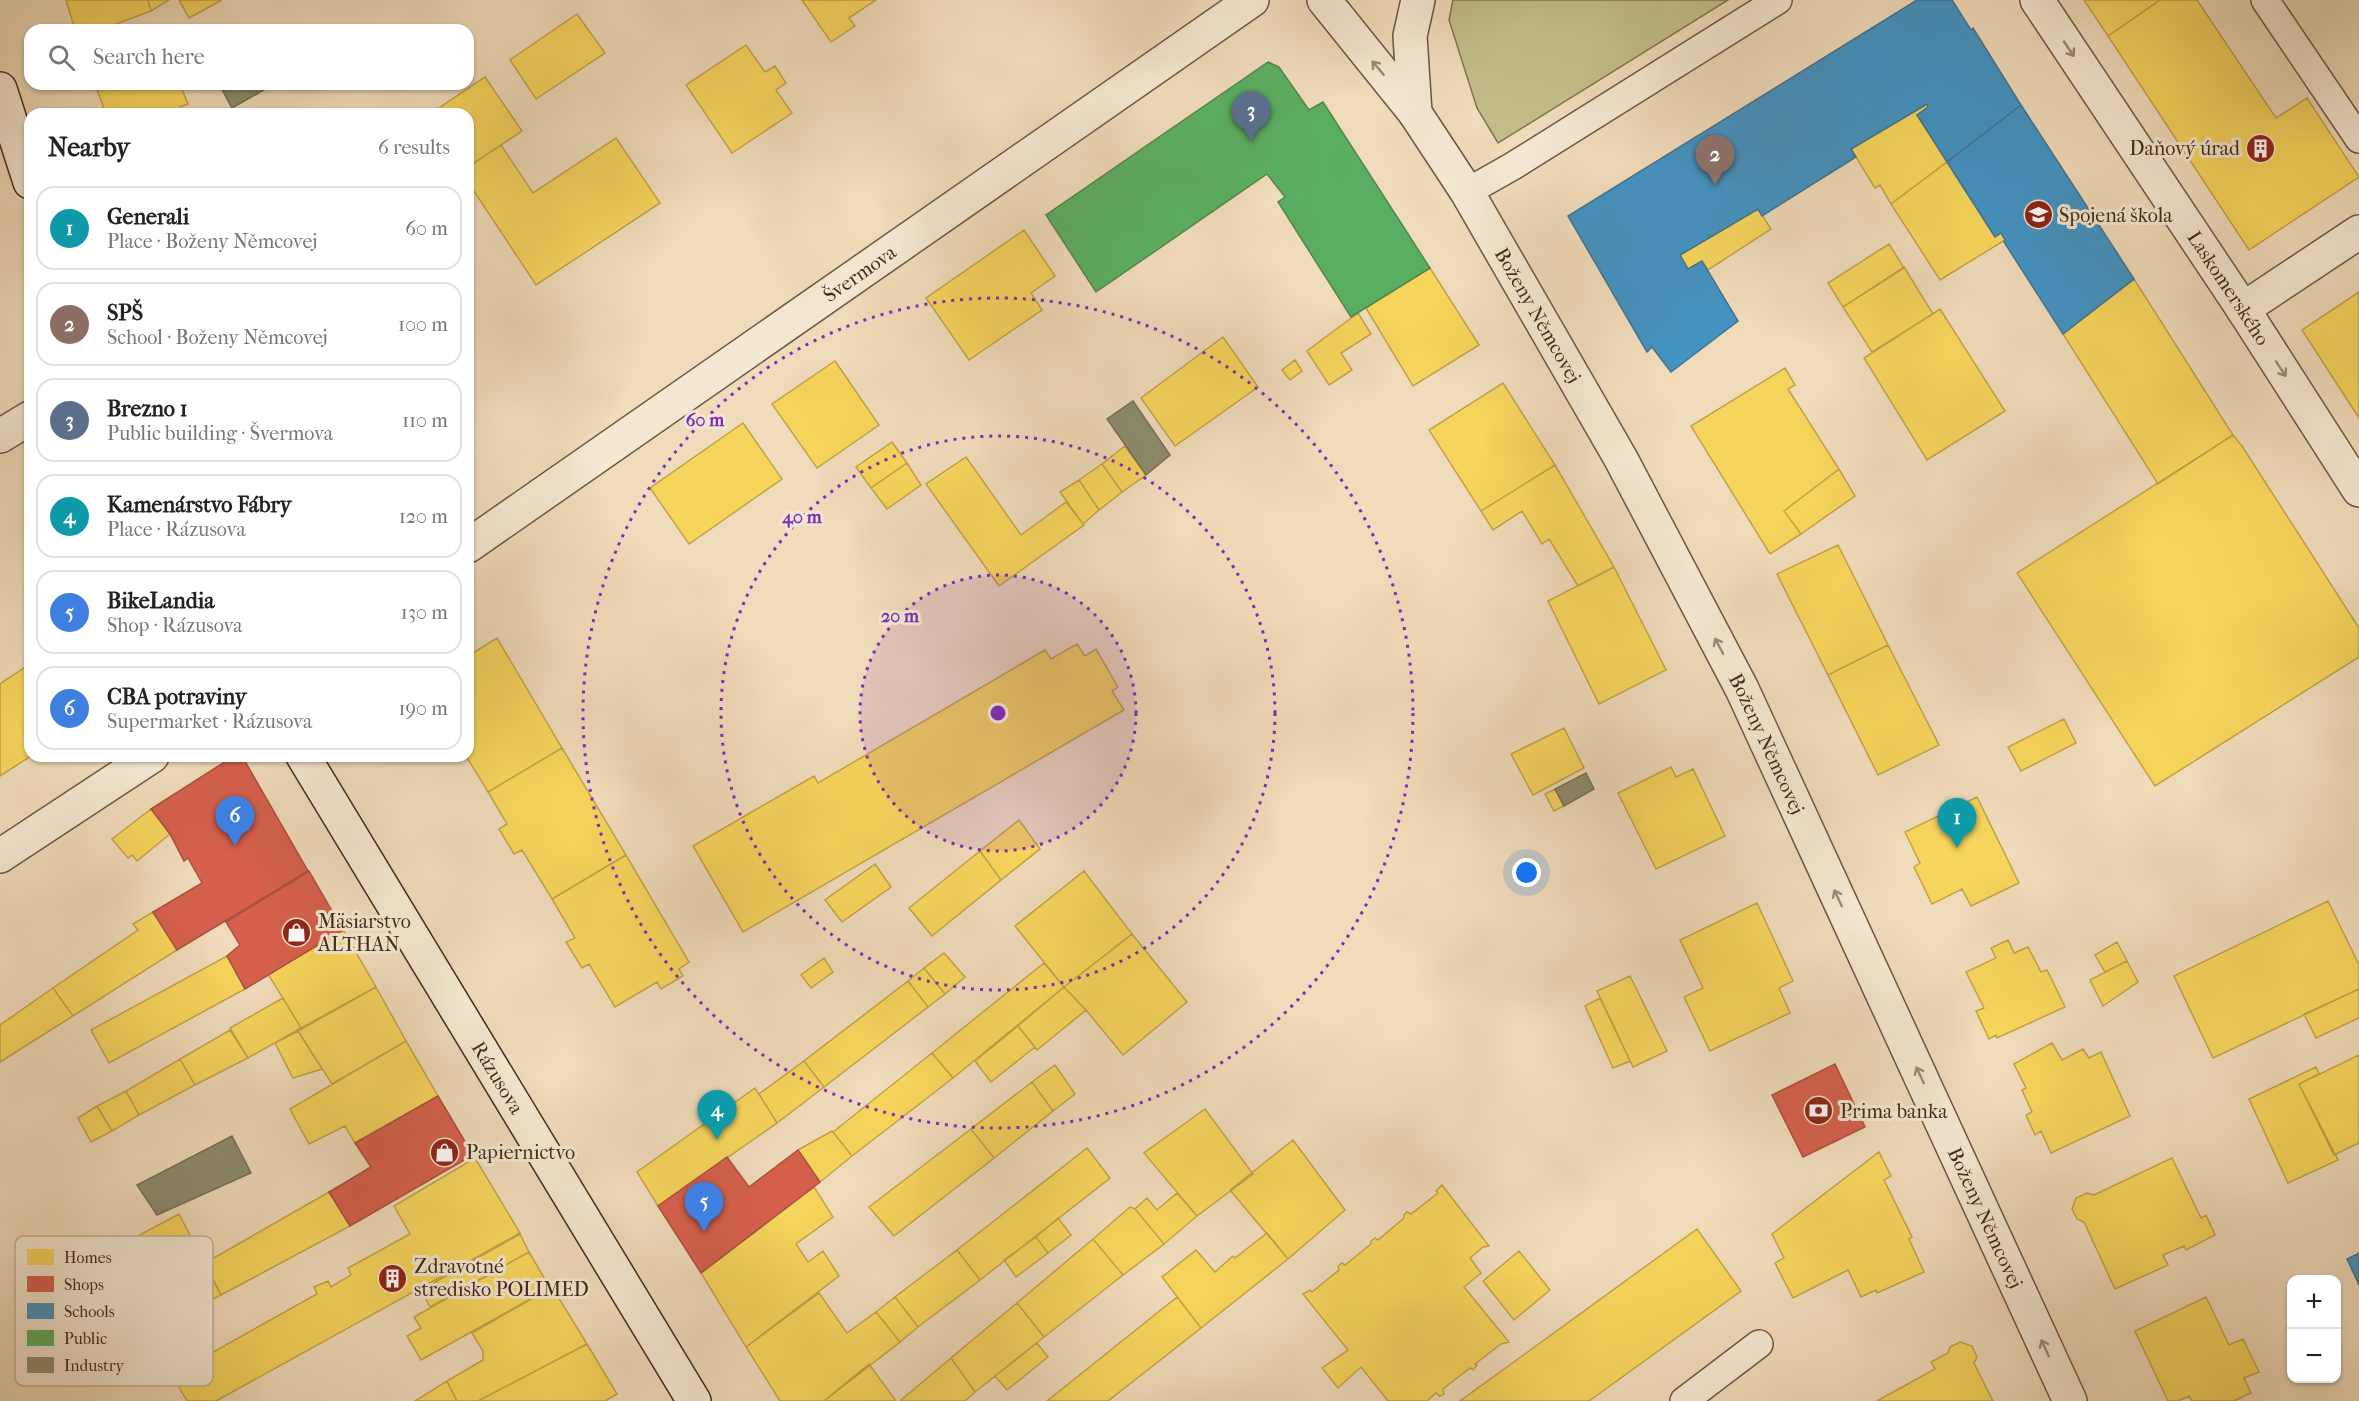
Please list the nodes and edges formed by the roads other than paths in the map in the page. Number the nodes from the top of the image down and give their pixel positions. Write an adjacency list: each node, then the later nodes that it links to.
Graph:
1 (1252, 0): 17 (street, Švermova)
2 (1324, 0): 8 (street, Boženy Němcovej, one-way to 2)
3 (1418, 0): 8 (street, Boženy Němcovej)
4 (1779, 0): 11 (lane)
5 (2037, 0): 13 (street, Laskomerského, one-way to 13)
6 (2265, 0): 9 (lane)
7 (0, 89): 10 (street)
8 (1415, 113): 11 (street, Boženy Němcovej)
9 (2359, 138)
10 (24, 163)
11 (1467, 192): 24 (street, Boženy Němcovej, one-way to 11)
12 (2359, 232): 13 (street)
13 (2243, 309): 16 (street, Laskomerského, one-way to 16)
14 (24, 422): 15 (street)
15 (0, 436)
16 (2359, 490)
17 (474, 542)
18 (143, 762): 20 (street)
19 (307, 762): 22 (street, Rázusova)
20 (0, 856)
21 (1759, 1344): 23 (lane)
22 (694, 1401)
23 (1684, 1401)
24 (2070, 1401)

